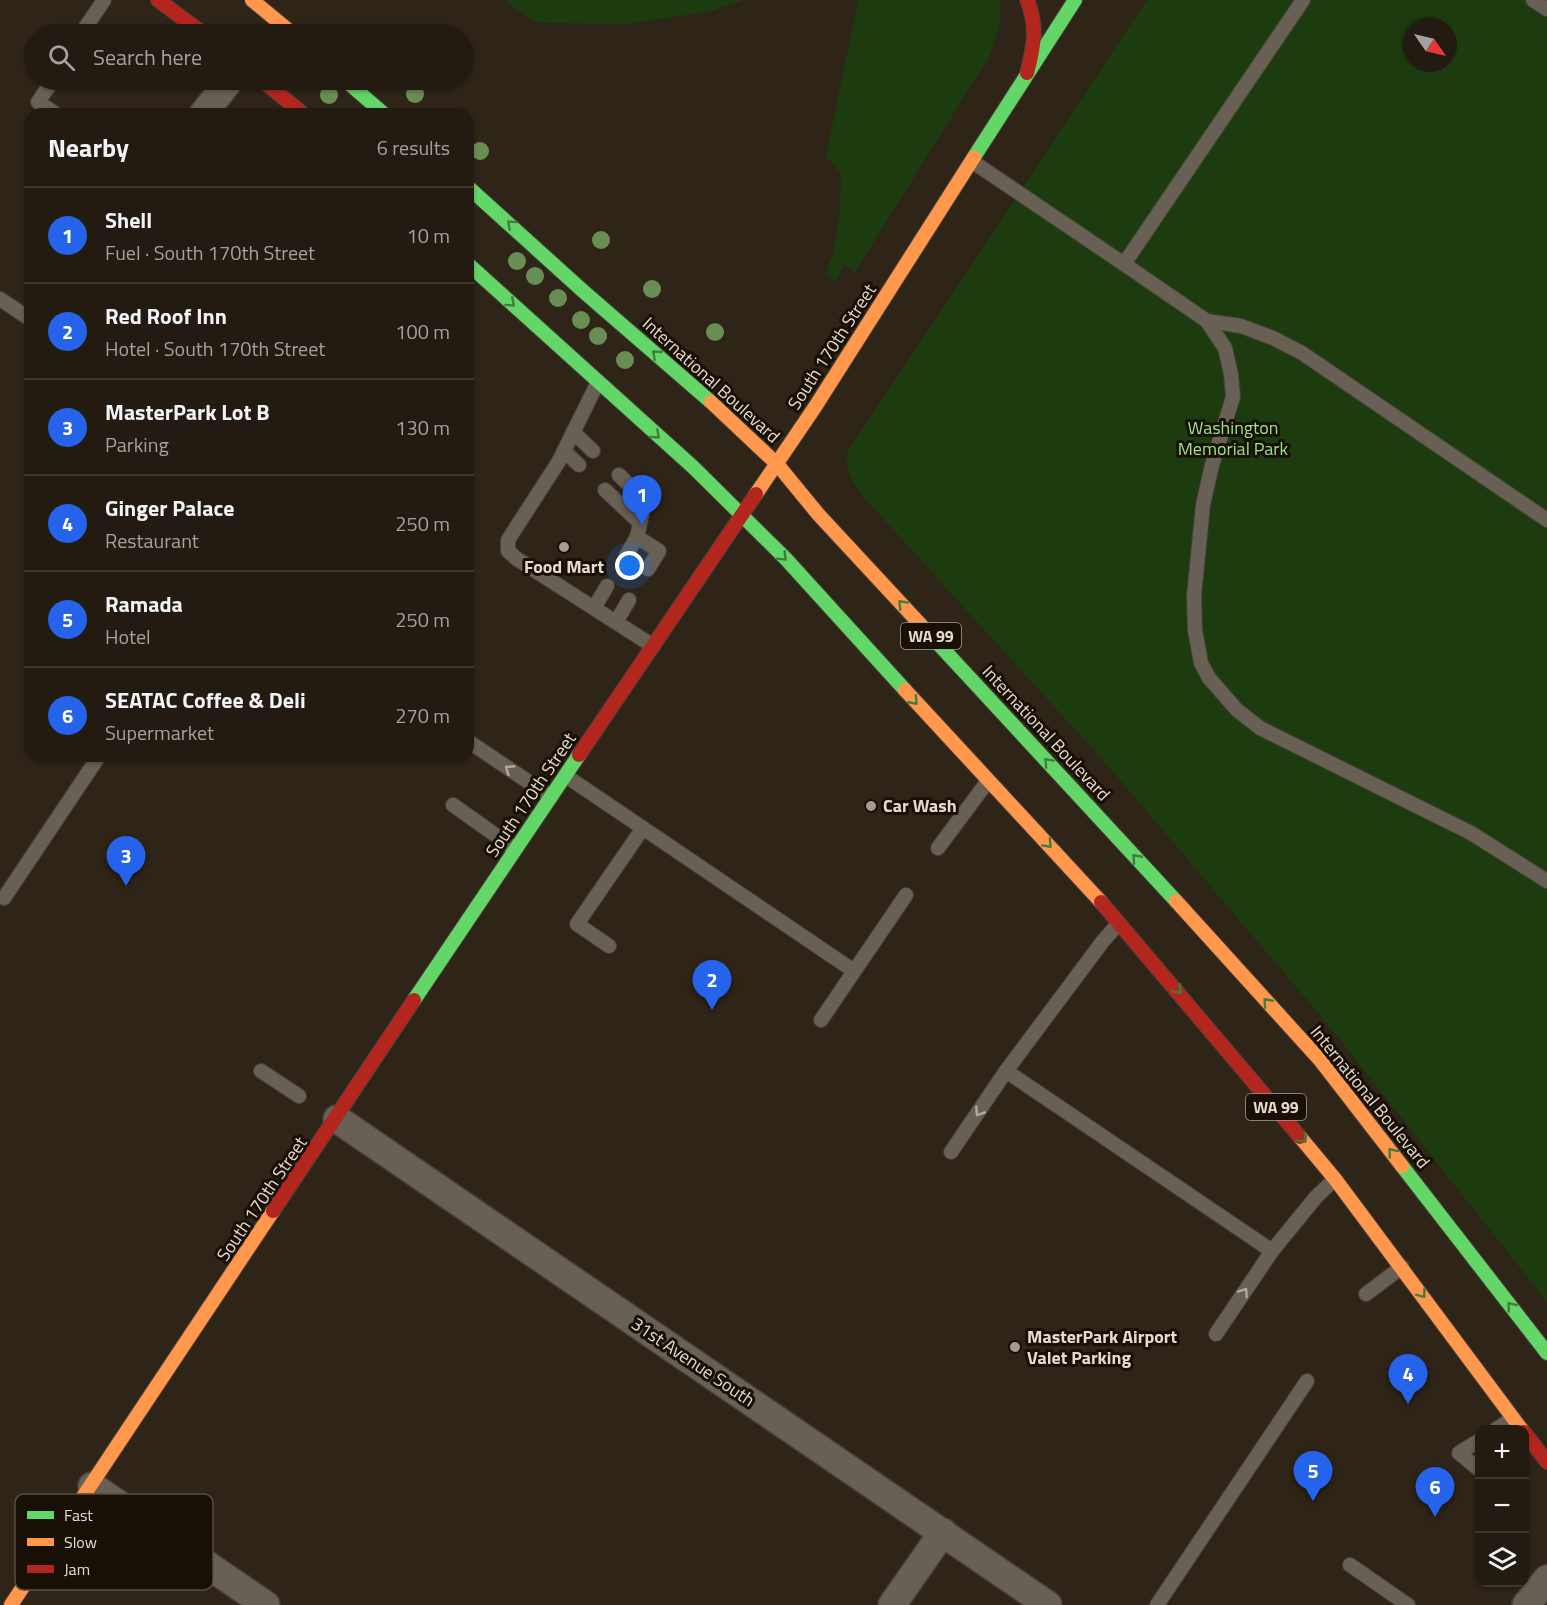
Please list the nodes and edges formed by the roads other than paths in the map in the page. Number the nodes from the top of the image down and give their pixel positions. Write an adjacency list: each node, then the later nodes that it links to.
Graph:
1 (104, 0): 9 (lane)
2 (158, 0): 10 (main road)
3 (252, 0): 11 (main road)
4 (1027, 0): 12 (main road)
5 (1075, 0): 12 (main road, South 170th Street)
6 (1303, 0): 23 (lane)
7 (1533, 0): 8 (lane)
8 (1547, 9)
9 (88, 24)
10 (190, 24)
11 (280, 24)
12 (1027, 73): 21 (main road, South 170th Street)
13 (46, 90): 17 (lane)
14 (222, 90): 18 (street)
15 (274, 90): 19 (main road)
16 (356, 90): 20 (main road)
17 (47, 108)
18 (208, 108)
19 (296, 108)
20 (377, 108)
21 (973, 162): 23 (lane); 32 (main road, South 170th Street)
22 (474, 192): 32 (main road, International Boulevard / WA 99, one-way to 22)
23 (1124, 264): 27 (lane)
24 (474, 269): 28 (main road, WA 99, one-way to 28)
25 (0, 299): 26 (lane)
26 (24, 315)
27 (1207, 321): 37 (lane); 55 (lane)
28 (598, 382): 29 (lane); 36 (main road, WA 99, one-way to 36)
29 (573, 432): 30 (lane); 31 (lane)
30 (564, 451): 33 (lane); 43 (lane)
31 (593, 451)
32 (777, 464): 36 (main road, South 170th Street); 72 (main road, International Boulevard / WA 99, one-way to 32)
33 (579, 465)
34 (619, 475): 38 (lane)
35 (605, 490): 38 (lane)
36 (741, 516): 45 (main road, South 170th Street); 49 (main road, WA 99, one-way to 49)
37 (1547, 520)
38 (639, 530): 39 (lane); 40 (lane)
39 (626, 556)
40 (648, 569)
41 (607, 586): 43 (lane)
42 (629, 600): 44 (lane)
43 (594, 608): 44 (lane)
44 (615, 622): 45 (lane)
45 (653, 646): 48 (main road, South 170th Street)
46 (474, 745): 50 (lane, one-way to 46)
47 (95, 762): 57 (lane)
48 (566, 776): 50 (main road, South 170th Street); 52 (lane)
49 (988, 781): 53 (lane); 58 (main road, WA 99, one-way to 58)
50 (551, 797): 54 (main road, South 170th Street)
51 (453, 805): 54 (lane)
52 (643, 828): 59 (lane); 60 (lane)
53 (938, 848)
54 (516, 849): 65 (main road, South 170th Street)
55 (1547, 881)
56 (906, 895): 60 (lane)
57 (4, 898)
58 (1119, 922): 63 (lane); 67 (main road, WA 99, one-way to 67)
59 (609, 946)
60 (854, 972): 61 (lane)
61 (821, 1020)
62 (261, 1071): 64 (lane)
63 (1006, 1071): 66 (lane, one-way to 66); 68 (lane)
64 (299, 1095)
65 (337, 1119): 81 (main road, South 170th Street); 84 (street, 31st Avenue South)
66 (951, 1152)
67 (1335, 1179): 68 (lane); 69 (main road, WA 99)
68 (1272, 1251): 71 (lane, one-way to 68)
69 (1402, 1267): 70 (lane); 74 (main road, WA 99, one-way to 74)
70 (1366, 1293)
71 (1216, 1334)
72 (1547, 1353)
73 (1307, 1381): 93 (lane)
74 (1513, 1418): 75 (lane); 76 (main road, WA 99)
75 (1502, 1425)
76 (1518, 1425)
77 (1529, 1439): 79 (main road, WA 99)
78 (1475, 1443): 80 (lane)
79 (1547, 1462)
80 (1475, 1466)
81 (92, 1486): 82 (main road, South 170th Street); 83 (street)
82 (87, 1494)
83 (104, 1494)
84 (943, 1532): 91 (street); 92 (street, 31st Avenue South)
85 (1350, 1565): 94 (lane)
86 (213, 1569): 90 (street)
87 (1547, 1580): 95 (street)
88 (21, 1590): 89 (main road, South 170th Street)
89 (11, 1605)
90 (266, 1605)
91 (892, 1605)
92 (1048, 1605)
93 (1157, 1605)
94 (1408, 1605)
95 (1526, 1605)

